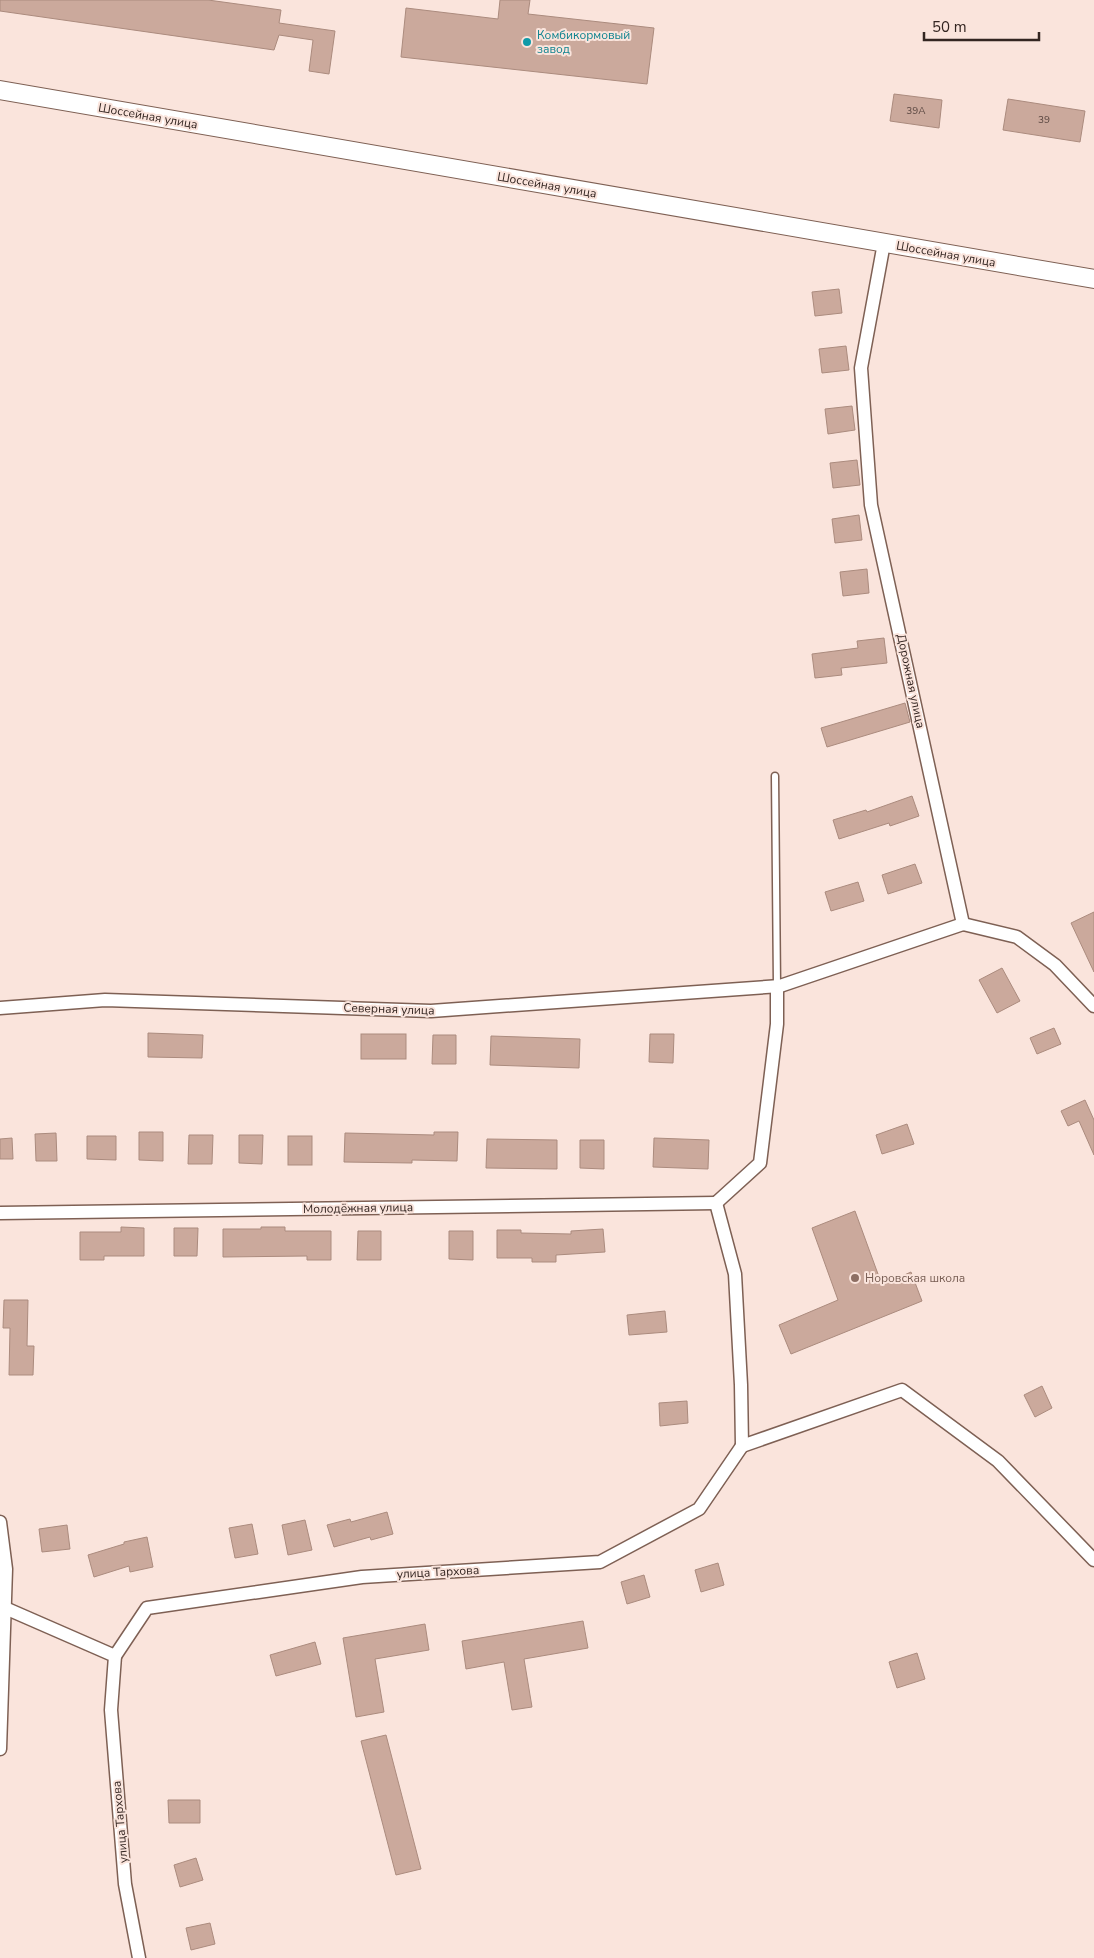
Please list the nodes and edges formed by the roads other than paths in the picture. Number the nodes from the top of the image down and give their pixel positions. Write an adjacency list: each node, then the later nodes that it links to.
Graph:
1 (0, 90): 2 (main road, Шоссейная улица)
2 (884, 243): 3 (main road, Шоссейная улица); 5 (street, Дорожная улица)
3 (1094, 279)
4 (776, 776): 6 (lane)
5 (963, 924): 6 (street); 7 (street)
6 (777, 986): 8 (street, Северная улица); 9 (street)
7 (1094, 1006)
8 (0, 1008)
9 (716, 1203): 10 (street, Молодёжная улица); 11 (street)
10 (0, 1213)
11 (742, 1446): 13 (street); 15 (street, улица Тархова)
12 (0, 1522): 14 (street)
13 (1094, 1560)
14 (5, 1608): 15 (street); 16 (street)
15 (115, 1656): 17 (street, улица Тархова)
16 (0, 1749)
17 (139, 1958)

